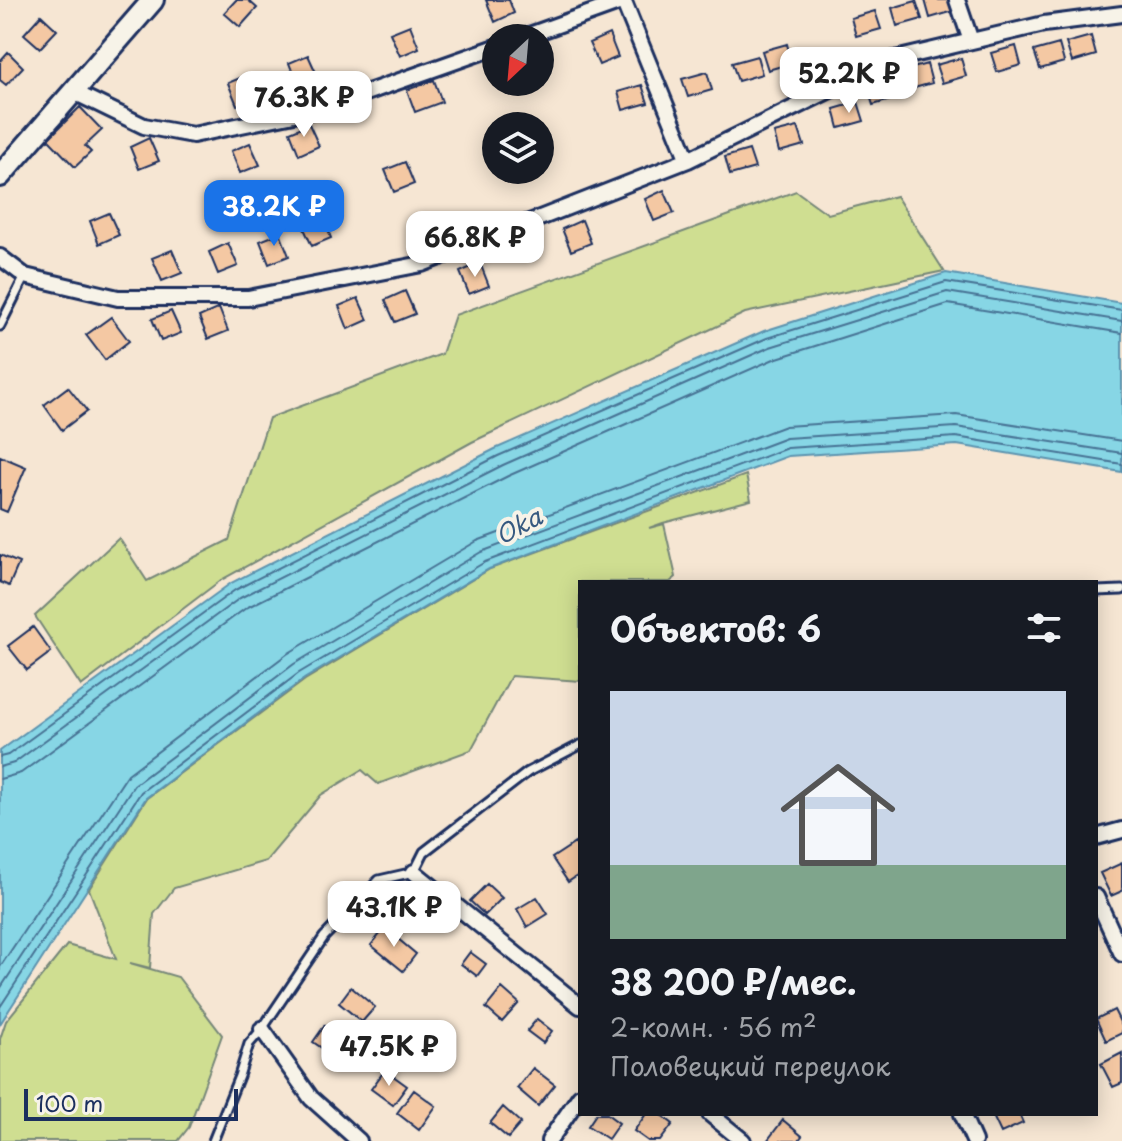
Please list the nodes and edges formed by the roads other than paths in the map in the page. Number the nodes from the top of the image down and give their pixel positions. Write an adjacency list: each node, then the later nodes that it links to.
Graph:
1 (153, 0): 8 (street)
2 (957, 0): 6 (street)
3 (624, 1): 5 (street); 9 (street)
4 (1122, 14): 6 (street)
5 (554, 26)
6 (971, 41): 9 (street)
7 (482, 52): 8 (street)
8 (74, 92): 10 (street)
9 (688, 160): 12 (street)
10 (0, 176)
11 (0, 257): 12 (street)
12 (25, 276): 13 (lane)
13 (0, 326)
14 (1122, 590): 15 (lane)
15 (1098, 591)
16 (578, 746): 19 (lane)
17 (1122, 830): 18 (street)
18 (1098, 836)
19 (414, 872): 22 (street); 23 (lane)
20 (1098, 901): 21 (street)
21 (1122, 954)
22 (578, 1004)
23 (262, 1029): 27 (lane); 28 (street)
24 (578, 1099): 29 (street)
25 (712, 1116): 30 (street)
26 (963, 1116): 31 (street)
27 (213, 1141)
28 (359, 1141)
29 (549, 1141)
30 (743, 1141)
31 (974, 1141)

